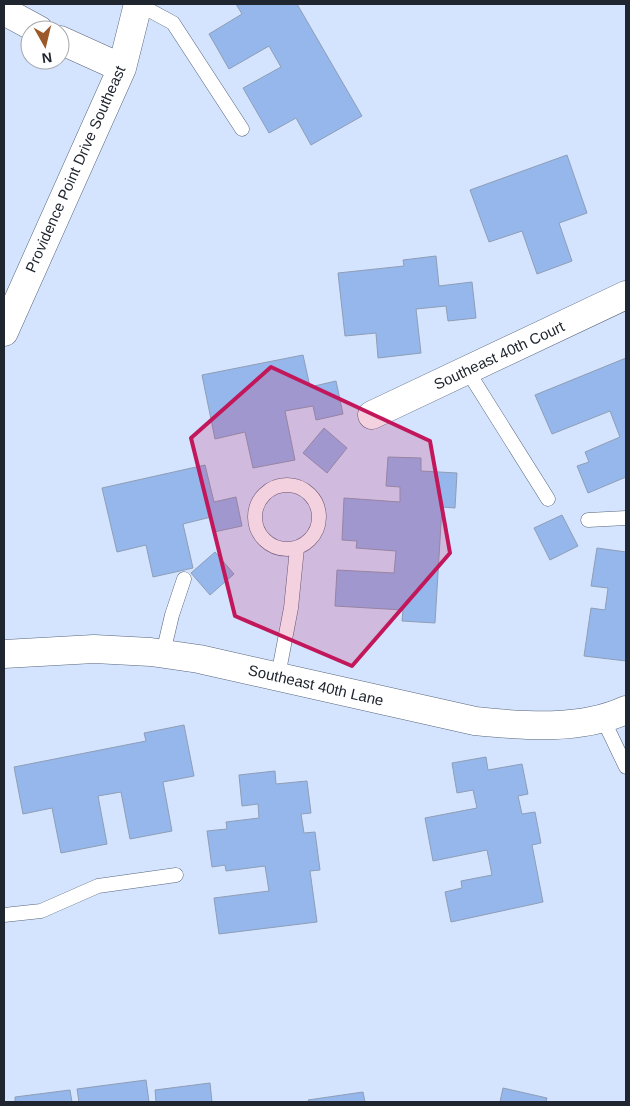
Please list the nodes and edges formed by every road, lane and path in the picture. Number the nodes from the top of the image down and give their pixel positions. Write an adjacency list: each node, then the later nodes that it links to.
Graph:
1 (138, 4): 5 (street, Providence Point Drive Southeast); 6 (lane)
2 (4, 11): 3 (street)
3 (21, 20)
4 (70, 45): 5 (street)
5 (122, 68): 8 (street, Providence Point Drive Southeast)
6 (242, 129)
7 (626, 295): 9 (street, Southeast 40th Court)
8 (4, 332)
9 (467, 370): 10 (street, Southeast 40th Court); 11 (lane)
10 (372, 415)
11 (548, 499)
12 (626, 518): 13 (lane)
13 (588, 520)
14 (296, 548): 14 (lane); 18 (lane)
15 (184, 579): 16 (lane)
16 (163, 653): 17 (street, Southeast 40th Lane); 18 (street, Southeast 40th Lane)
17 (4, 654)
18 (278, 676): 19 (street, Southeast 40th Lane)
19 (614, 714): 20 (lane)
20 (626, 767)
21 (176, 875): 22 (lane)
22 (4, 914)

